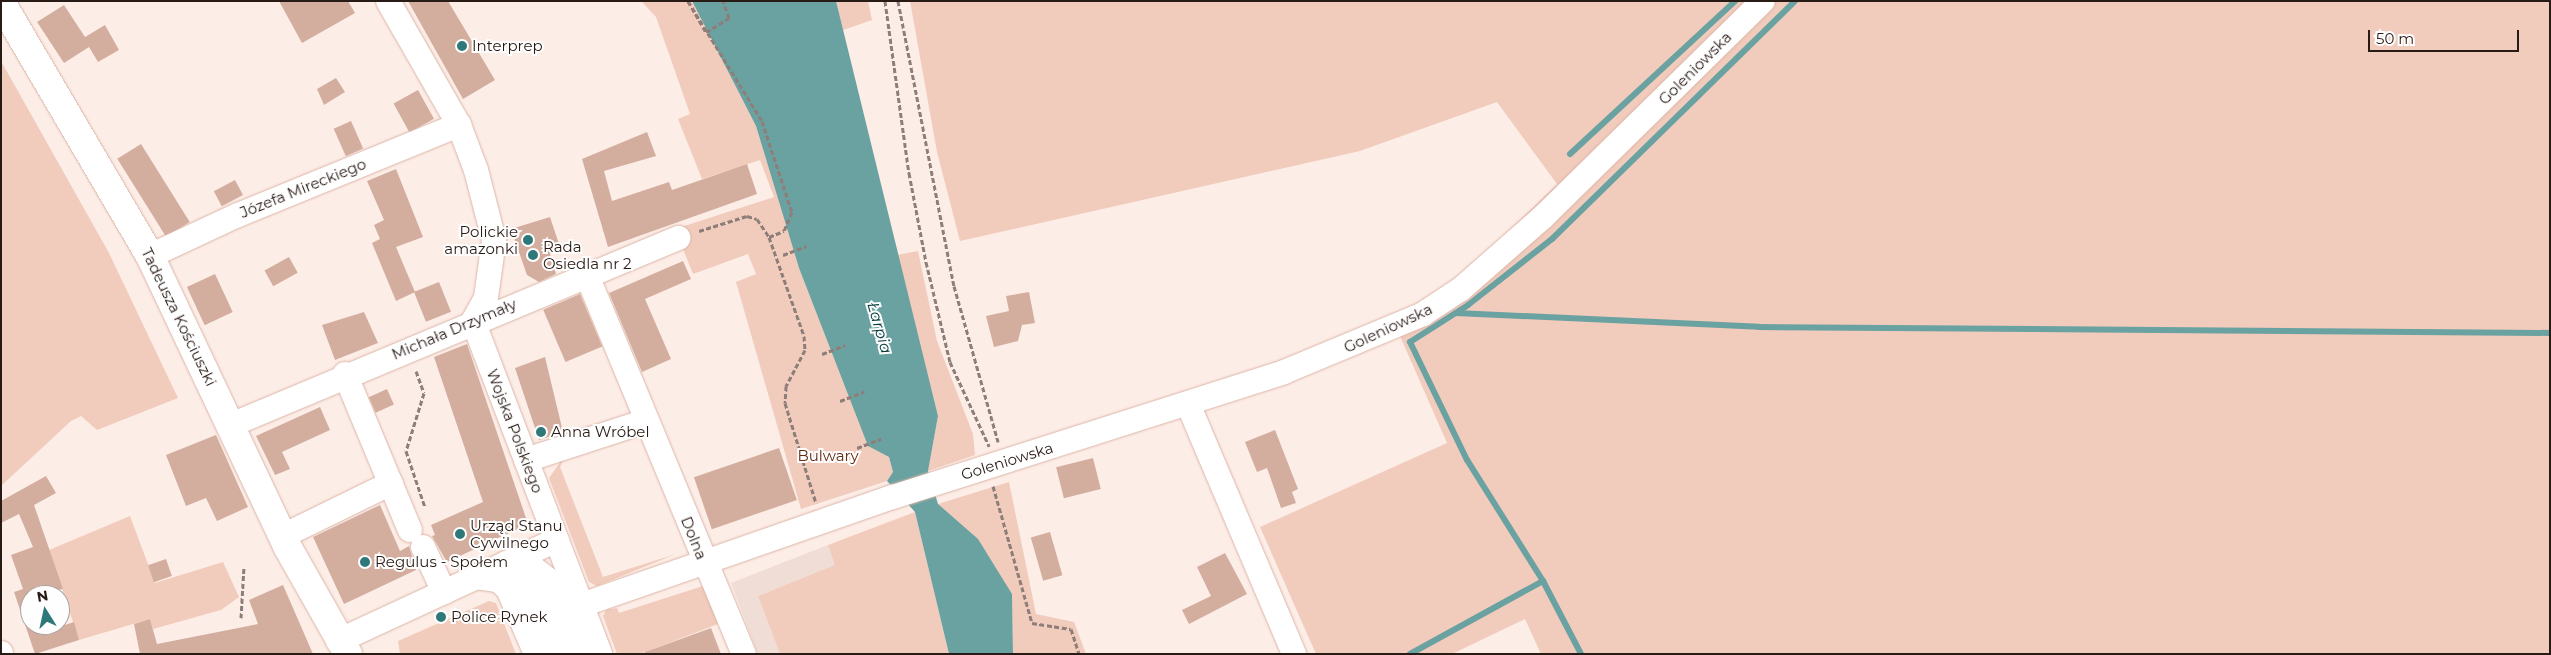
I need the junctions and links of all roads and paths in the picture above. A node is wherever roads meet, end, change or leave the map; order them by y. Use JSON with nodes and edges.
{"nodes":[{"id":1,"x":388,"y":1,"type":"edge"},
{"id":2,"x":688,"y":1,"type":"edge"},
{"id":3,"x":723,"y":1,"type":"edge"},
{"id":4,"x":885,"y":1,"type":"edge"},
{"id":5,"x":898,"y":1,"type":"edge"},
{"id":6,"x":1763,"y":1,"type":"edge"},
{"id":7,"x":1,"y":2,"type":"edge"},
{"id":8,"x":706,"y":32,"type":"junction"},
{"id":9,"x":459,"y":125,"type":"junction"},
{"id":10,"x":679,"y":238,"type":"joint"},
{"id":11,"x":769,"y":238,"type":"junction"},
{"id":12,"x":806,"y":246,"type":"dead end"},
{"id":13,"x":782,"y":255,"type":"dead end"},
{"id":14,"x":150,"y":256,"type":"junction"},
{"id":15,"x":586,"y":273,"type":"junction"},
{"id":16,"x":473,"y":321,"type":"junction"},
{"id":17,"x":845,"y":345,"type":"dead end"},
{"id":18,"x":822,"y":354,"type":"dead end"},
{"id":19,"x":413,"y":361,"type":"dead end"},
{"id":20,"x":345,"y":374,"type":"junction"},
{"id":21,"x":864,"y":392,"type":"dead end"},
{"id":22,"x":840,"y":401,"type":"dead end"},
{"id":23,"x":1188,"y":404,"type":"junction"},
{"id":24,"x":646,"y":421,"type":"junction"},
{"id":25,"x":231,"y":425,"type":"junction"},
{"id":26,"x":994,"y":429,"type":"dead end"},
{"id":27,"x":881,"y":439,"type":"dead end"},
{"id":28,"x":858,"y":448,"type":"dead end"},
{"id":29,"x":526,"y":460,"type":"junction"},
{"id":30,"x":998,"y":464,"type":"junction"},
{"id":31,"x":391,"y":484,"type":"junction"},
{"id":32,"x":994,"y":490,"type":"dead end"},
{"id":33,"x":822,"y":522,"type":"junction"},
{"id":34,"x":283,"y":536,"type":"junction"},
{"id":35,"x":417,"y":538,"type":"junction"},
{"id":36,"x":557,"y":540,"type":"junction"},
{"id":37,"x":704,"y":562,"type":"junction"},
{"id":38,"x":244,"y":566,"type":"dead end"},
{"id":39,"x":490,"y":571,"type":"junction"},
{"id":40,"x":444,"y":592,"type":"junction"},
{"id":41,"x":582,"y":605,"type":"junction"},
{"id":42,"x":241,"y":618,"type":"dead end"},
{"id":43,"x":343,"y":649,"type":"edge"},
{"id":44,"x":536,"y":654,"type":"edge"},
{"id":45,"x":558,"y":654,"type":"edge"},
{"id":46,"x":577,"y":654,"type":"edge"},
{"id":47,"x":600,"y":654,"type":"edge"},
{"id":48,"x":744,"y":654,"type":"edge"},
{"id":49,"x":1079,"y":654,"type":"edge"},
{"id":50,"x":1294,"y":654,"type":"edge"}],
"edges":[{"from":1,"to":9,"type":"street"},
{"from":2,"to":8,"type":"path","bridge":true},
{"from":3,"to":8,"type":"path"},
{"from":4,"to":30,"type":"path"},
{"from":5,"to":26,"type":"path"},
{"from":6,"to":23,"type":"street","name":"Goleniowska"},
{"from":7,"to":14,"type":"main road","name":"Tadeusza Kościuszki"},
{"from":8,"to":11,"type":"path","bridge":true},
{"from":9,"to":14,"type":"street","name":"Józefa Mireckiego"},
{"from":9,"to":16,"type":"street"},
{"from":10,"to":11,"type":"path"},
{"from":10,"to":15,"type":"street","name":"Michała Drzymały"},
{"from":11,"to":33,"type":"path"},
{"from":12,"to":13,"type":"path"},
{"from":14,"to":25,"type":"main road","name":"Tadeusza Kościuszki"},
{"from":15,"to":16,"type":"street","name":"Michała Drzymały"},
{"from":15,"to":24,"type":"street","name":"Dolna"},
{"from":16,"to":20,"type":"street","name":"Michała Drzymały"},
{"from":16,"to":29,"type":"street","name":"Wojska Polskiego"},
{"from":17,"to":18,"type":"path"},
{"from":19,"to":35,"type":"path"},
{"from":20,"to":25,"type":"street","name":"Michała Drzymały"},
{"from":20,"to":31,"type":"street"},
{"from":21,"to":22,"type":"path"},
{"from":23,"to":30,"type":"street","name":"Goleniowska"},
{"from":23,"to":50,"type":"street"},
{"from":24,"to":29,"type":"street"},
{"from":24,"to":37,"type":"street","name":"Dolna"},
{"from":25,"to":34,"type":"main road","name":"Tadeusza Kościuszki"},
{"from":27,"to":28,"type":"path"},
{"from":29,"to":36,"type":"street","name":"Wojska Polskiego"},
{"from":30,"to":33,"type":"street","name":"Goleniowska"},
{"from":31,"to":34,"type":"street"},
{"from":31,"to":35,"type":"street"},
{"from":32,"to":49,"type":"path"},
{"from":33,"to":37,"type":"street"},
{"from":34,"to":43,"type":"main road","name":"Tadeusza Kościuszki"},
{"from":35,"to":40,"type":"street"},
{"from":36,"to":39,"type":"street"},
{"from":36,"to":41,"type":"street","name":"Wojska Polskiego"},
{"from":37,"to":41,"type":"street"},
{"from":37,"to":48,"type":"street","name":"Dolna"},
{"from":38,"to":42,"type":"path"},
{"from":39,"to":40,"type":"street"},
{"from":39,"to":44,"type":"street"},
{"from":39,"to":45,"type":"street"},
{"from":39,"to":46,"type":"street"},
{"from":40,"to":43,"type":"street"},
{"from":41,"to":47,"type":"street","name":"Wojska Polskiego"}]}
